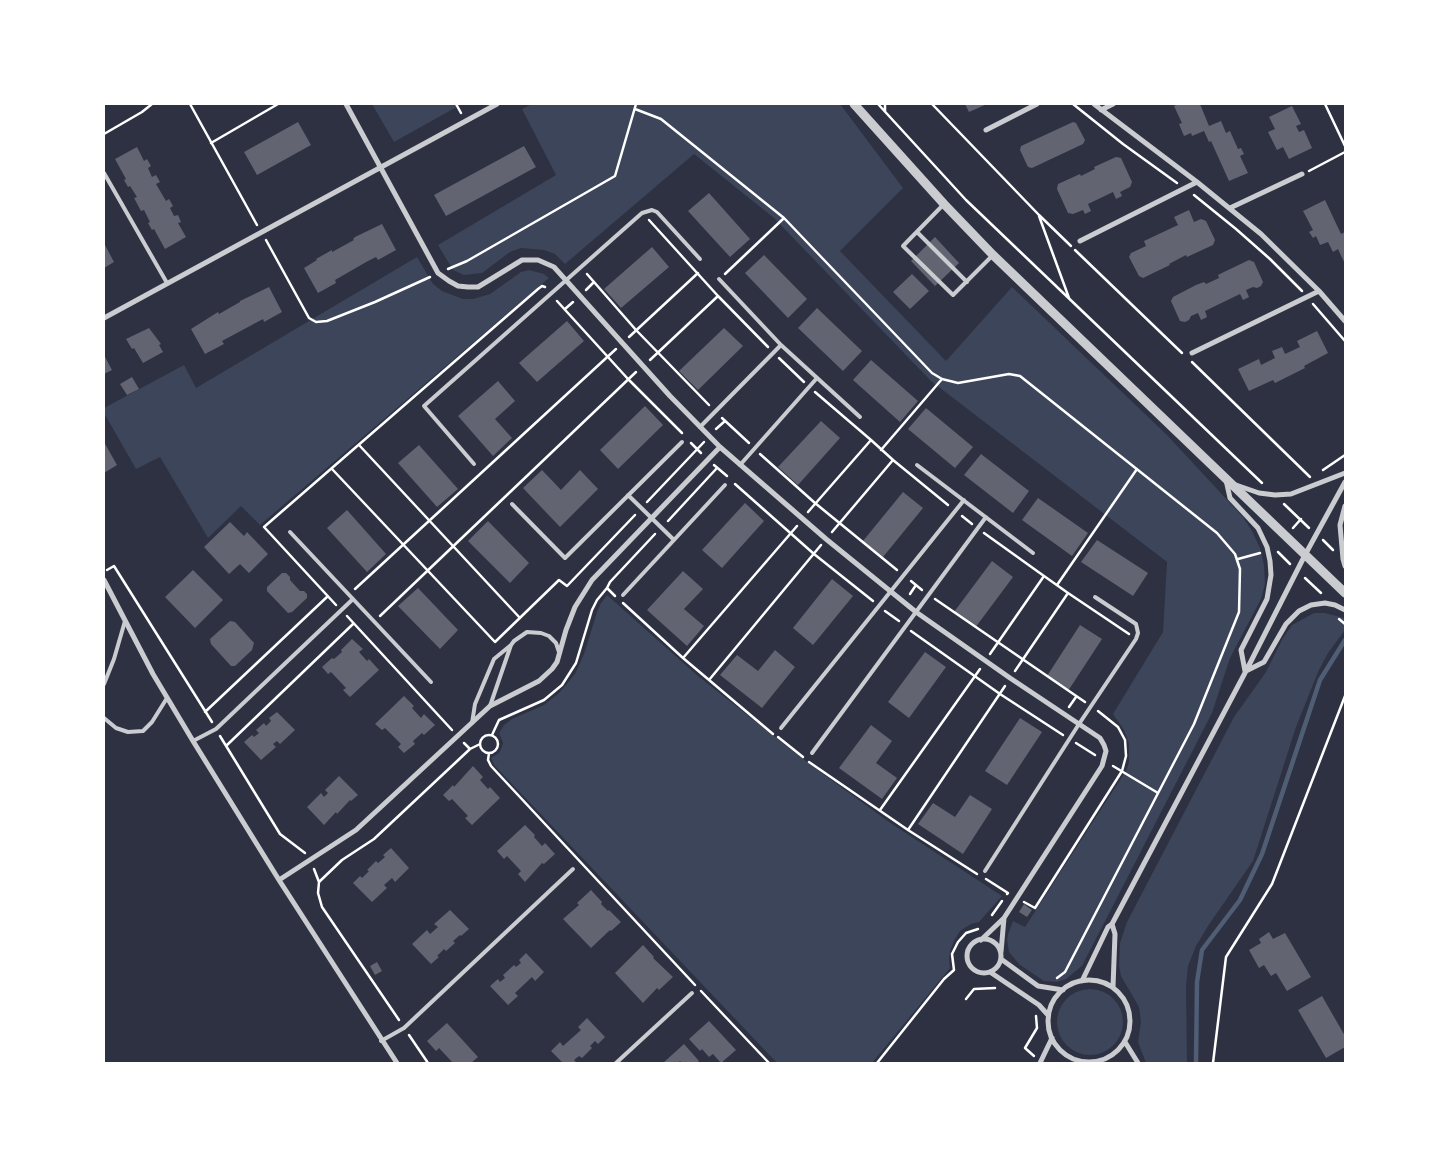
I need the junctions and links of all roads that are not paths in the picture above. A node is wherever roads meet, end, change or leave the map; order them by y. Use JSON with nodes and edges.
{"nodes":[{"id":1,"x":346,"y":104,"type":"edge"},
{"id":2,"x":497,"y":104,"type":"edge"},
{"id":3,"x":854,"y":104,"type":"edge"},
{"id":4,"x":1037,"y":104,"type":"edge"},
{"id":5,"x":1094,"y":104,"type":"edge"},
{"id":6,"x":1113,"y":104,"type":"edge"},
{"id":7,"x":1101,"y":110,"type":"junction"},
{"id":8,"x":986,"y":130,"type":"dead end"},
{"id":9,"x":380,"y":167,"type":"junction"},
{"id":10,"x":104,"y":173,"type":"edge"},
{"id":11,"x":1302,"y":174,"type":"road end"},
{"id":12,"x":1198,"y":182,"type":"junction"},
{"id":13,"x":944,"y":204,"type":"junction"},
{"id":14,"x":1230,"y":208,"type":"junction"},
{"id":15,"x":917,"y":232,"type":"junction"},
{"id":16,"x":1080,"y":241,"type":"dead end"},
{"id":17,"x":993,"y":255,"type":"junction"},
{"id":18,"x":700,"y":259,"type":"dead end"},
{"id":19,"x":720,"y":279,"type":"road end"},
{"id":20,"x":567,"y":281,"type":"junction"},
{"id":21,"x":967,"y":282,"type":"junction"},
{"id":22,"x":167,"y":283,"type":"junction"},
{"id":23,"x":1319,"y":290,"type":"junction"},
{"id":24,"x":104,"y":318,"type":"edge"},
{"id":25,"x":1345,"y":321,"type":"edge"},
{"id":26,"x":781,"y":345,"type":"junction"},
{"id":27,"x":1192,"y":353,"type":"dead end"},
{"id":28,"x":817,"y":378,"type":"junction"},
{"id":29,"x":860,"y":417,"type":"dead end"},
{"id":30,"x":700,"y":426,"type":"junction"},
{"id":31,"x":682,"y":442,"type":"dead end"},
{"id":32,"x":720,"y":447,"type":"junction"},
{"id":33,"x":474,"y":464,"type":"dead end"},
{"id":34,"x":740,"y":465,"type":"junction"},
{"id":35,"x":918,"y":465,"type":"dead end"},
{"id":36,"x":1345,"y":474,"type":"edge"},
{"id":37,"x":1229,"y":481,"type":"junction"},
{"id":38,"x":1345,"y":482,"type":"edge"},
{"id":39,"x":725,"y":485,"type":"dead end"},
{"id":40,"x":628,"y":495,"type":"junction"},
{"id":41,"x":964,"y":500,"type":"junction"},
{"id":42,"x":512,"y":504,"type":"dead end"},
{"id":43,"x":1345,"y":506,"type":"edge"},
{"id":44,"x":986,"y":517,"type":"junction"},
{"id":45,"x":651,"y":518,"type":"junction"},
{"id":46,"x":290,"y":532,"type":"dead end"},
{"id":47,"x":674,"y":540,"type":"junction"},
{"id":48,"x":1033,"y":553,"type":"dead end"},
{"id":49,"x":1305,"y":555,"type":"junction"},
{"id":50,"x":1345,"y":566,"type":"edge"},
{"id":51,"x":104,"y":580,"type":"edge"},
{"id":52,"x":890,"y":592,"type":"junction"},
{"id":53,"x":1345,"y":593,"type":"edge"},
{"id":54,"x":623,"y":595,"type":"dead end"},
{"id":55,"x":1095,"y":597,"type":"dead end"},
{"id":56,"x":353,"y":599,"type":"junction"},
{"id":57,"x":1345,"y":610,"type":"edge"},
{"id":58,"x":916,"y":612,"type":"junction"},
{"id":59,"x":125,"y":621,"type":"junction"},
{"id":60,"x":511,"y":646,"type":"junction"},
{"id":61,"x":560,"y":654,"type":"junction"},
{"id":62,"x":1246,"y":671,"type":"junction"},
{"id":63,"x":432,"y":682,"type":"dead end"},
{"id":64,"x":104,"y":684,"type":"edge"},
{"id":65,"x":168,"y":698,"type":"junction"},
{"id":66,"x":490,"y":706,"type":"junction"},
{"id":67,"x":104,"y":718,"type":"edge"},
{"id":68,"x":472,"y":724,"type":"junction"},
{"id":69,"x":1079,"y":724,"type":"junction"},
{"id":70,"x":781,"y":728,"type":"dead end"},
{"id":71,"x":193,"y":741,"type":"junction"},
{"id":72,"x":812,"y":753,"type":"dead end"},
{"id":73,"x":573,"y":869,"type":"dead end"},
{"id":74,"x":985,"y":871,"type":"dead end"},
{"id":75,"x":279,"y":880,"type":"junction"},
{"id":76,"x":1004,"y":918,"type":"junction"},
{"id":77,"x":1112,"y":924,"type":"junction"},
{"id":78,"x":981,"y":940,"type":"junction"},
{"id":79,"x":1001,"y":956,"type":"junction"},
{"id":80,"x":990,"y":972,"type":"junction"},
{"id":81,"x":1082,"y":981,"type":"junction"},
{"id":82,"x":1113,"y":987,"type":"junction"},
{"id":83,"x":1063,"y":990,"type":"junction"},
{"id":84,"x":692,"y":993,"type":"dead end"},
{"id":85,"x":1048,"y":1015,"type":"junction"},
{"id":86,"x":1052,"y":1038,"type":"junction"},
{"id":87,"x":381,"y":1041,"type":"junction"},
{"id":88,"x":1125,"y":1042,"type":"junction"},
{"id":89,"x":1072,"y":1061,"type":"edge"},
{"id":90,"x":1105,"y":1062,"type":"edge"},
{"id":91,"x":397,"y":1063,"type":"edge"},
{"id":92,"x":616,"y":1063,"type":"edge"},
{"id":93,"x":1040,"y":1063,"type":"edge"},
{"id":94,"x":1138,"y":1063,"type":"edge"}],
"edges":[{"from":1,"to":9,"type":"street"},
{"from":2,"to":9,"type":"street"},
{"from":3,"to":13,"type":"street"},
{"from":4,"to":8,"type":"street"},
{"from":5,"to":7,"type":"street"},
{"from":6,"to":7,"type":"street"},
{"from":7,"to":12,"type":"street"},
{"from":9,"to":20,"type":"street"},
{"from":9,"to":22,"type":"street"},
{"from":10,"to":22,"type":"lane"},
{"from":11,"to":14,"type":"street"},
{"from":12,"to":14,"type":"street"},
{"from":12,"to":16,"type":"street"},
{"from":13,"to":15,"type":"lane"},
{"from":13,"to":17,"type":"street"},
{"from":14,"to":23,"type":"street"},
{"from":15,"to":21,"type":"lane"},
{"from":15,"to":21,"type":"lane"},
{"from":17,"to":21,"type":"lane"},
{"from":17,"to":37,"type":"street"},
{"from":18,"to":20,"type":"lane"},
{"from":19,"to":26,"type":"lane"},
{"from":20,"to":30,"type":"street"},
{"from":20,"to":33,"type":"lane"},
{"from":22,"to":24,"type":"street"},
{"from":23,"to":25,"type":"street"},
{"from":23,"to":27,"type":"street"},
{"from":26,"to":28,"type":"lane"},
{"from":26,"to":30,"type":"lane"},
{"from":28,"to":29,"type":"lane"},
{"from":28,"to":34,"type":"lane"},
{"from":30,"to":32,"type":"street"},
{"from":31,"to":40,"type":"lane"},
{"from":32,"to":34,"type":"street"},
{"from":32,"to":45,"type":"street"},
{"from":34,"to":52,"type":"street"},
{"from":35,"to":41,"type":"lane"},
{"from":36,"to":37,"type":"street"},
{"from":37,"to":49,"type":"street"},
{"from":37,"to":62,"type":"street"},
{"from":38,"to":49,"type":"street"},
{"from":39,"to":47,"type":"lane"},
{"from":40,"to":42,"type":"lane"},
{"from":40,"to":45,"type":"lane"},
{"from":41,"to":44,"type":"lane"},
{"from":41,"to":52,"type":"lane"},
{"from":43,"to":50,"type":"street"},
{"from":44,"to":48,"type":"lane"},
{"from":44,"to":58,"type":"lane"},
{"from":45,"to":47,"type":"lane"},
{"from":45,"to":61,"type":"street"},
{"from":46,"to":56,"type":"lane"},
{"from":47,"to":54,"type":"lane"},
{"from":49,"to":53,"type":"street"},
{"from":49,"to":62,"type":"street"},
{"from":51,"to":59,"type":"street"},
{"from":52,"to":58,"type":"street"},
{"from":52,"to":70,"type":"lane"},
{"from":55,"to":69,"type":"lane"},
{"from":56,"to":63,"type":"lane"},
{"from":56,"to":71,"type":"lane"},
{"from":57,"to":62,"type":"street"},
{"from":58,"to":69,"type":"street"},
{"from":58,"to":72,"type":"lane"},
{"from":59,"to":64,"type":"lane"},
{"from":59,"to":65,"type":"street"},
{"from":60,"to":61,"type":"lane"},
{"from":60,"to":66,"type":"lane"},
{"from":60,"to":68,"type":"lane"},
{"from":61,"to":66,"type":"street"},
{"from":62,"to":77,"type":"street"},
{"from":65,"to":67,"type":"lane"},
{"from":65,"to":71,"type":"street"},
{"from":66,"to":68,"type":"street"},
{"from":68,"to":75,"type":"street"},
{"from":69,"to":74,"type":"lane"},
{"from":69,"to":76,"type":"street"},
{"from":71,"to":75,"type":"street"},
{"from":73,"to":87,"type":"lane"},
{"from":75,"to":87,"type":"street"},
{"from":76,"to":78,"type":"street"},
{"from":76,"to":79,"type":"street"},
{"from":77,"to":81,"type":"street"},
{"from":77,"to":82,"type":"street"},
{"from":78,"to":79,"type":"street"},
{"from":78,"to":80,"type":"street"},
{"from":79,"to":80,"type":"street"},
{"from":79,"to":83,"type":"street"},
{"from":80,"to":85,"type":"street"},
{"from":81,"to":82,"type":"street"},
{"from":81,"to":83,"type":"street"},
{"from":82,"to":88,"type":"street"},
{"from":83,"to":85,"type":"street"},
{"from":84,"to":92,"type":"lane"},
{"from":85,"to":86,"type":"street"},
{"from":86,"to":89,"type":"street"},
{"from":86,"to":93,"type":"street"},
{"from":87,"to":91,"type":"street"},
{"from":88,"to":90,"type":"street"},
{"from":88,"to":94,"type":"street"},
{"from":89,"to":90,"type":"street"}]}
